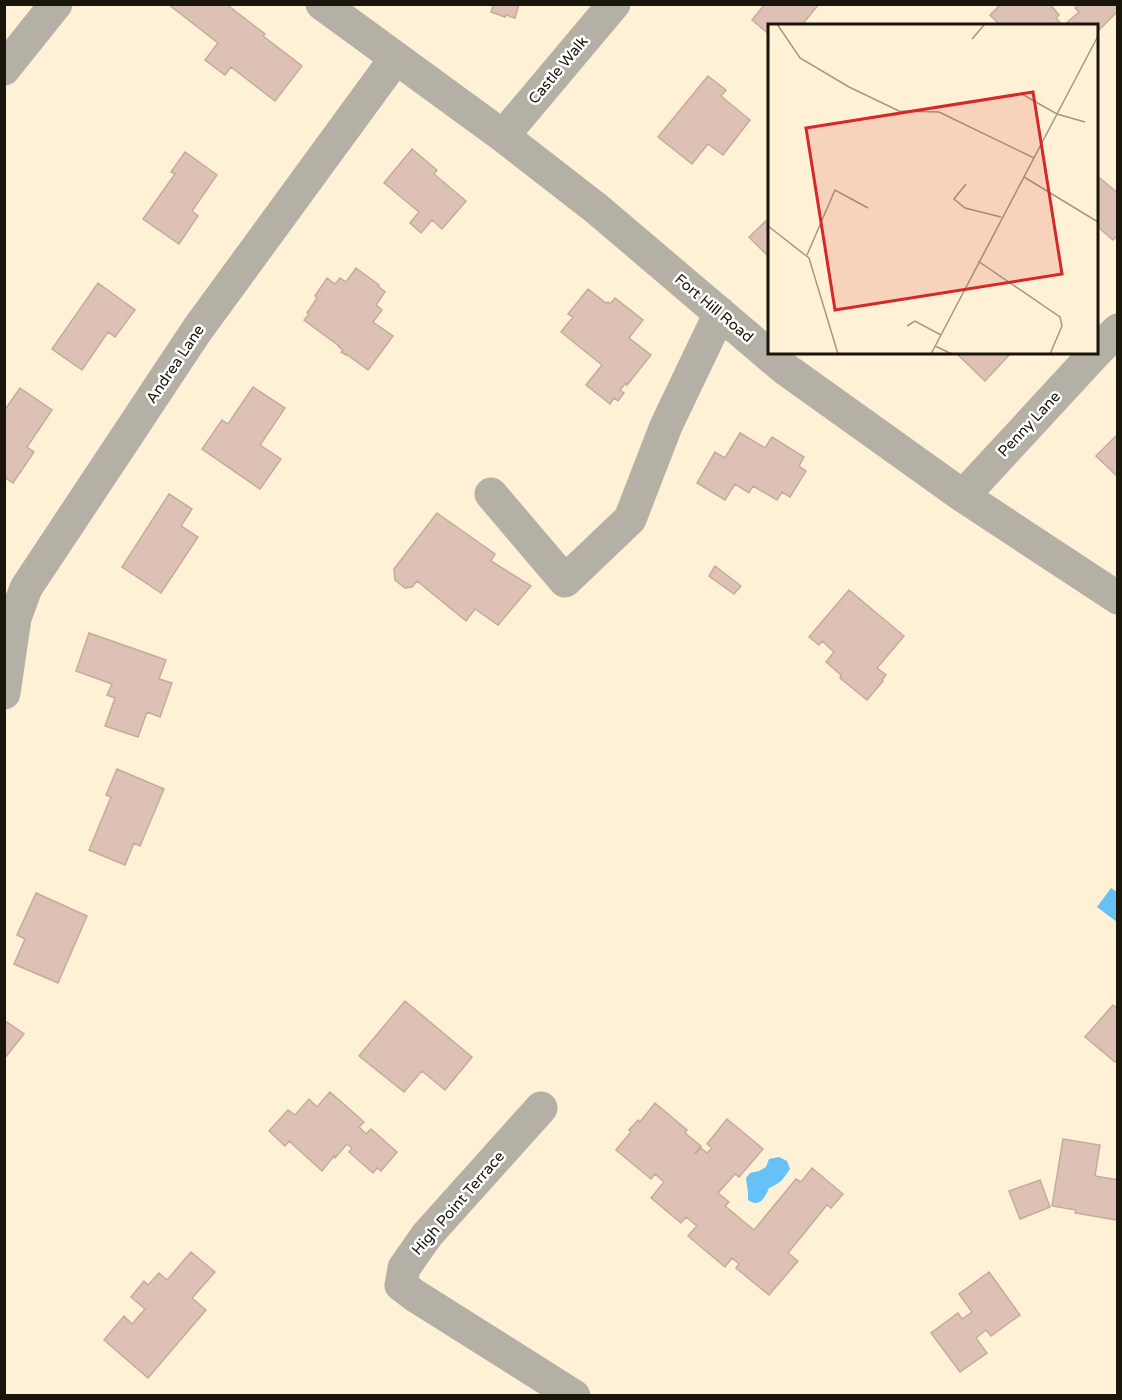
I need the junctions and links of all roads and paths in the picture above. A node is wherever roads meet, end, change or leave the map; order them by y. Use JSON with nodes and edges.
{"nodes":[{"id":1,"x":56,"y":4,"type":"edge"},
{"id":2,"x":322,"y":4,"type":"edge"},
{"id":3,"x":614,"y":4,"type":"edge"},
{"id":4,"x":395,"y":59,"type":"junction"},
{"id":5,"x":4,"y":69,"type":"edge"},
{"id":6,"x":503,"y":136,"type":"junction"},
{"id":7,"x":720,"y":313,"type":"junction"},
{"id":8,"x":1118,"y":330,"type":"edge"},
{"id":9,"x":1098,"y":350,"type":"edge"},
{"id":10,"x":1094,"y":354,"type":"edge"},
{"id":11,"x":491,"y":494,"type":"dead end"},
{"id":12,"x":963,"y":496,"type":"junction"},
{"id":13,"x":1118,"y":598,"type":"edge"},
{"id":14,"x":4,"y":693,"type":"edge"},
{"id":15,"x":541,"y":1108,"type":"dead end"},
{"id":16,"x":574,"y":1395,"type":"edge"}],
"edges":[{"from":1,"to":5,"type":"street"},
{"from":2,"to":4,"type":"street","name":"Fort Hill Road"},
{"from":3,"to":6,"type":"street","name":"Castle Walk"},
{"from":4,"to":6,"type":"street","name":"Fort Hill Road"},
{"from":4,"to":14,"type":"street","name":"Andrea Lane"},
{"from":6,"to":7,"type":"street","name":"Fort Hill Road"},
{"from":7,"to":11,"type":"street"},
{"from":7,"to":12,"type":"street","name":"Fort Hill Road"},
{"from":8,"to":9,"type":"street","name":"Penny Lane"},
{"from":10,"to":12,"type":"street","name":"Penny Lane"},
{"from":12,"to":13,"type":"street","name":"Fort Hill Road"},
{"from":15,"to":16,"type":"street","name":"High Point Terrace"}]}
